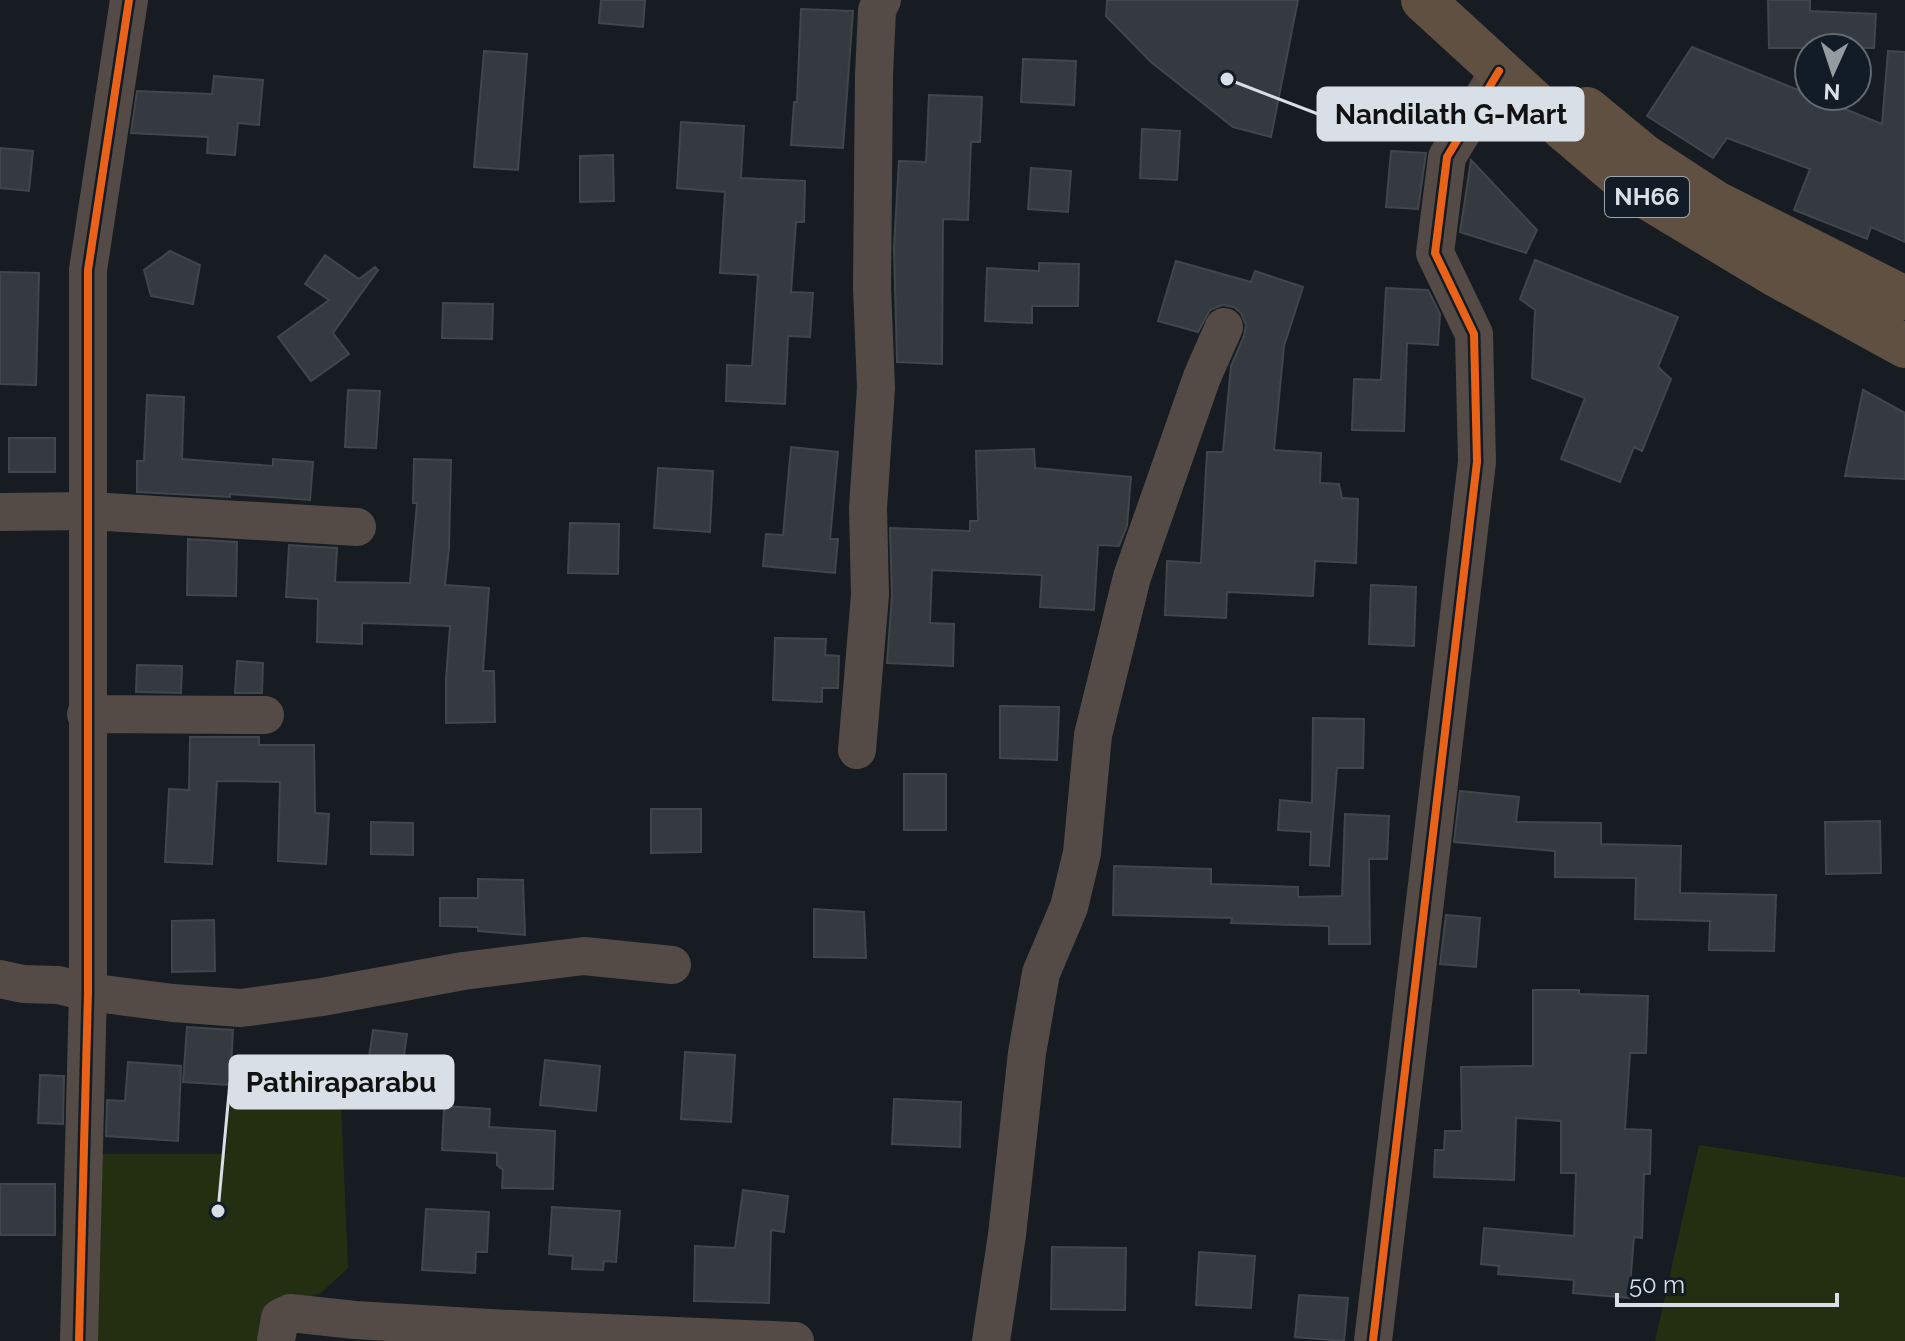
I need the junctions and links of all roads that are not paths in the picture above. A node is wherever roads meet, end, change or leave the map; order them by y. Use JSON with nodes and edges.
{"nodes":[{"id":1,"x":129,"y":0,"type":"edge"},
{"id":2,"x":882,"y":0,"type":"edge"},
{"id":3,"x":1423,"y":0,"type":"edge"},
{"id":4,"x":1461,"y":0,"type":"edge"},
{"id":5,"x":1499,"y":71,"type":"junction"},
{"id":6,"x":1905,"y":298,"type":"edge"},
{"id":7,"x":1224,"y":327,"type":"dead end"},
{"id":8,"x":1905,"y":346,"type":"edge"},
{"id":9,"x":90,"y":511,"type":"junction"},
{"id":10,"x":0,"y":512,"type":"edge"},
{"id":11,"x":357,"y":527,"type":"dead end"},
{"id":12,"x":86,"y":714,"type":"junction"},
{"id":13,"x":265,"y":715,"type":"dead end"},
{"id":14,"x":857,"y":750,"type":"dead end"},
{"id":15,"x":672,"y":965,"type":"dead end"},
{"id":16,"x":0,"y":979,"type":"edge"},
{"id":17,"x":88,"y":992,"type":"junction"},
{"id":18,"x":79,"y":1341,"type":"edge"},
{"id":19,"x":276,"y":1341,"type":"edge"},
{"id":20,"x":795,"y":1341,"type":"edge"},
{"id":21,"x":991,"y":1341,"type":"edge"},
{"id":22,"x":1373,"y":1341,"type":"edge"}],
"edges":[{"from":1,"to":9,"type":"street"},
{"from":2,"to":14,"type":"street"},
{"from":3,"to":5,"type":"highway","number":"NH66"},
{"from":4,"to":6,"type":"highway"},
{"from":5,"to":8,"type":"highway","number":"NH66"},
{"from":5,"to":22,"type":"street"},
{"from":7,"to":21,"type":"street"},
{"from":9,"to":10,"type":"street"},
{"from":9,"to":11,"type":"street"},
{"from":9,"to":12,"type":"street"},
{"from":12,"to":13,"type":"street"},
{"from":12,"to":17,"type":"street"},
{"from":15,"to":17,"type":"street"},
{"from":16,"to":17,"type":"street"},
{"from":17,"to":18,"type":"street"},
{"from":19,"to":20,"type":"street"}]}
